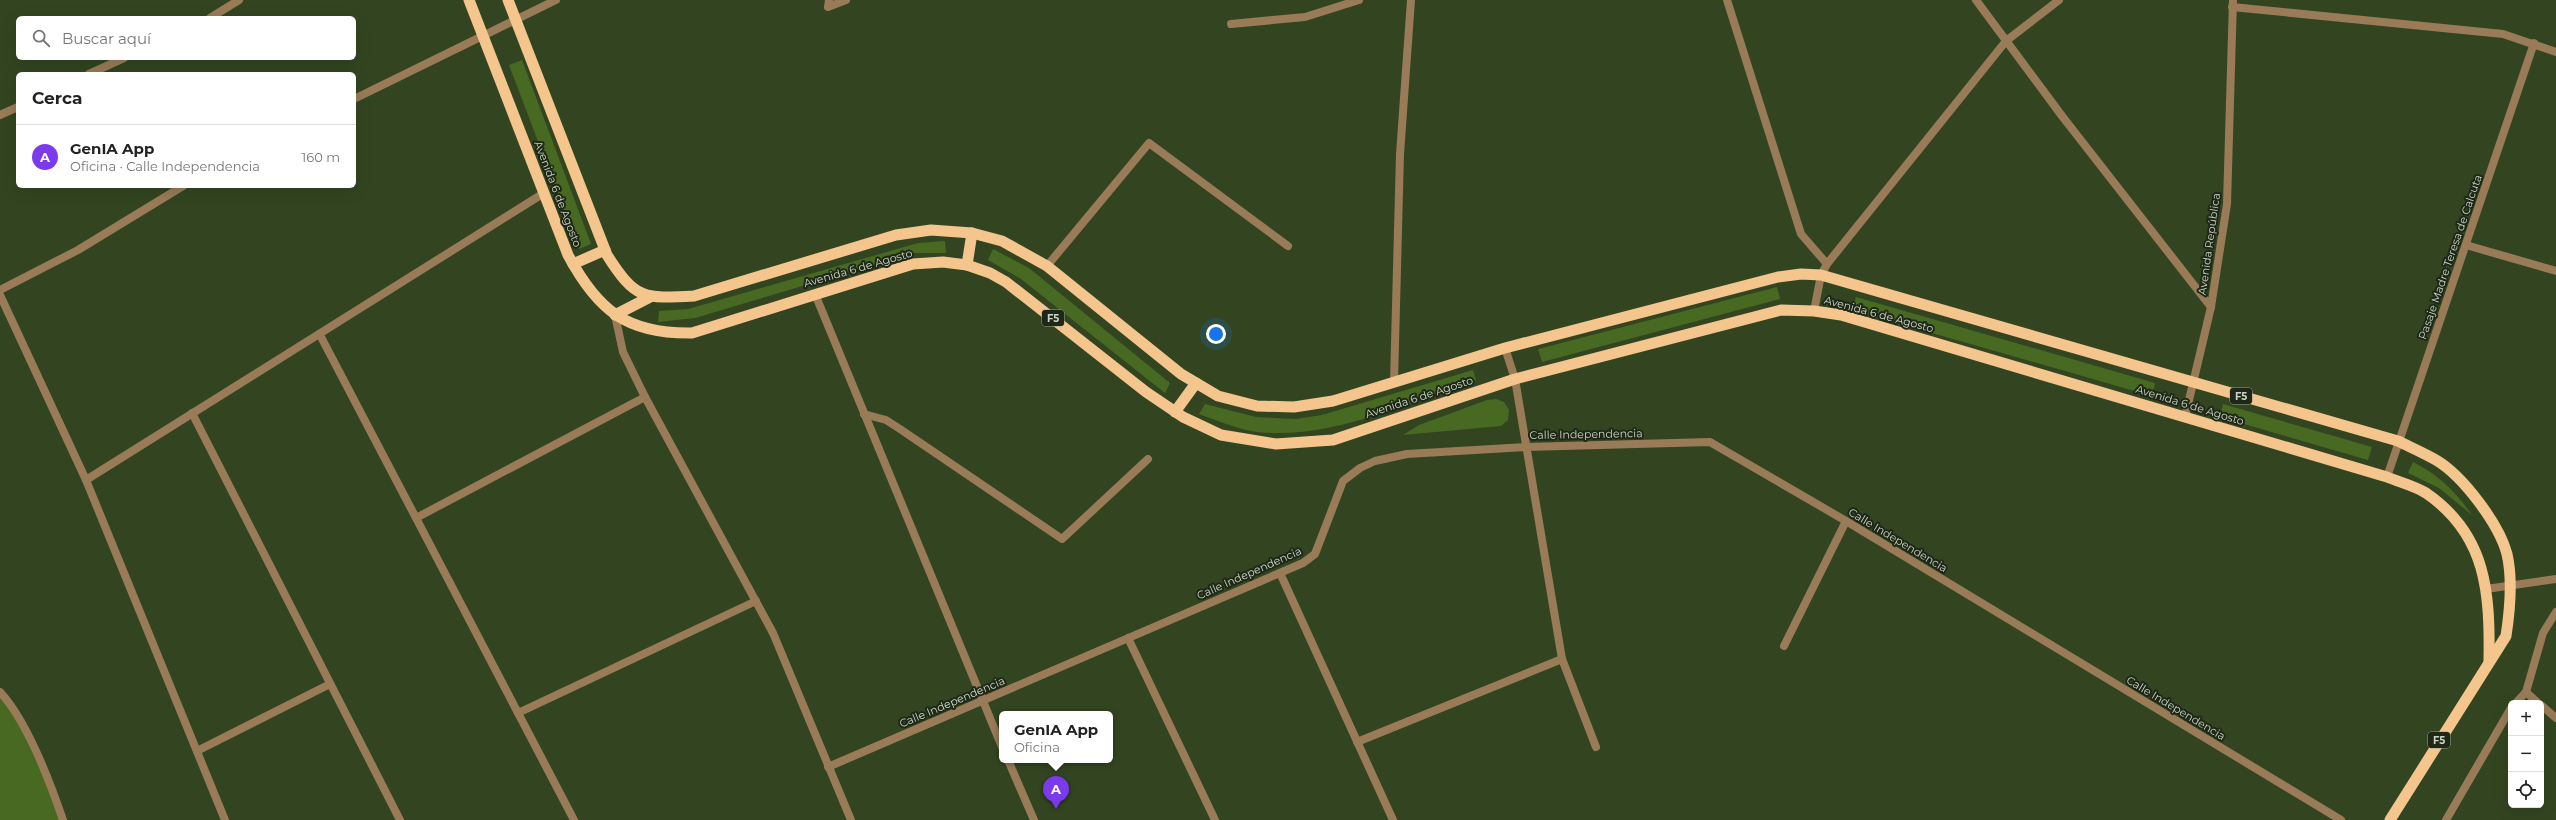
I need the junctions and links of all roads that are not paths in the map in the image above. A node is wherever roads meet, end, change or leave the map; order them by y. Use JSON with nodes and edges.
{"nodes":[{"id":1,"x":239,"y":0,"type":"edge"},
{"id":2,"x":469,"y":0,"type":"edge"},
{"id":3,"x":508,"y":0,"type":"edge"},
{"id":4,"x":556,"y":0,"type":"edge"},
{"id":5,"x":829,"y":0,"type":"edge"},
{"id":6,"x":846,"y":0,"type":"edge"},
{"id":7,"x":1359,"y":0,"type":"edge"},
{"id":8,"x":1411,"y":0,"type":"edge"},
{"id":9,"x":1727,"y":0,"type":"edge"},
{"id":10,"x":1976,"y":0,"type":"edge"},
{"id":11,"x":2059,"y":0,"type":"edge"},
{"id":12,"x":2233,"y":4,"type":"edge"},
{"id":13,"x":213,"y":16,"type":"edge"},
{"id":14,"x":516,"y":20,"type":"junction"},
{"id":15,"x":1231,"y":24,"type":"dead end"},
{"id":16,"x":484,"y":36,"type":"junction"},
{"id":17,"x":2006,"y":41,"type":"junction"},
{"id":18,"x":2534,"y":43,"type":"junction"},
{"id":19,"x":2556,"y":52,"type":"edge"},
{"id":20,"x":120,"y":60,"type":"edge"},
{"id":21,"x":93,"y":72,"type":"edge"},
{"id":22,"x":356,"y":98,"type":"edge"},
{"id":23,"x":16,"y":108,"type":"edge"},
{"id":24,"x":0,"y":115,"type":"edge"},
{"id":25,"x":180,"y":188,"type":"edge"},
{"id":26,"x":544,"y":193,"type":"junction"},
{"id":27,"x":972,"y":233,"type":"junction"},
{"id":28,"x":2466,"y":245,"type":"junction"},
{"id":29,"x":1288,"y":246,"type":"dead end"},
{"id":30,"x":605,"y":250,"type":"junction"},
{"id":31,"x":573,"y":264,"type":"junction"},
{"id":32,"x":1827,"y":264,"type":"junction"},
{"id":33,"x":967,"y":265,"type":"junction"},
{"id":34,"x":1046,"y":266,"type":"junction"},
{"id":35,"x":2556,"y":271,"type":"edge"},
{"id":36,"x":1821,"y":275,"type":"junction"},
{"id":37,"x":0,"y":290,"type":"edge"},
{"id":38,"x":815,"y":294,"type":"junction"},
{"id":39,"x":0,"y":295,"type":"edge"},
{"id":40,"x":652,"y":296,"type":"junction"},
{"id":41,"x":2211,"y":307,"type":"junction"},
{"id":42,"x":1814,"y":311,"type":"junction"},
{"id":43,"x":615,"y":315,"type":"junction"},
{"id":44,"x":320,"y":335,"type":"junction"},
{"id":45,"x":1505,"y":348,"type":"junction"},
{"id":46,"x":1515,"y":379,"type":"junction"},
{"id":47,"x":1394,"y":382,"type":"junction"},
{"id":48,"x":1196,"y":383,"type":"junction"},
{"id":49,"x":2195,"y":383,"type":"junction"},
{"id":50,"x":645,"y":397,"type":"junction"},
{"id":51,"x":192,"y":412,"type":"junction"},
{"id":52,"x":1176,"y":412,"type":"junction"},
{"id":53,"x":864,"y":414,"type":"junction"},
{"id":54,"x":2185,"y":417,"type":"junction"},
{"id":55,"x":2398,"y":441,"type":"junction"},
{"id":56,"x":1526,"y":447,"type":"junction"},
{"id":57,"x":1148,"y":458,"type":"dead end"},
{"id":58,"x":2387,"y":477,"type":"junction"},
{"id":59,"x":86,"y":480,"type":"junction"},
{"id":60,"x":416,"y":518,"type":"junction"},
{"id":61,"x":1846,"y":521,"type":"junction"},
{"id":62,"x":1280,"y":573,"type":"junction"},
{"id":63,"x":2556,"y":580,"type":"edge"},
{"id":64,"x":2509,"y":586,"type":"junction"},
{"id":65,"x":2486,"y":589,"type":"junction"},
{"id":66,"x":756,"y":602,"type":"junction"},
{"id":67,"x":2556,"y":612,"type":"edge"},
{"id":68,"x":1128,"y":638,"type":"junction"},
{"id":69,"x":1784,"y":646,"type":"dead end"},
{"id":70,"x":1562,"y":659,"type":"junction"},
{"id":71,"x":2489,"y":661,"type":"junction"},
{"id":72,"x":330,"y":684,"type":"junction"},
{"id":73,"x":0,"y":692,"type":"edge"},
{"id":74,"x":2526,"y":692,"type":"junction"},
{"id":75,"x":2519,"y":700,"type":"edge"},
{"id":76,"x":2535,"y":700,"type":"edge"},
{"id":77,"x":982,"y":701,"type":"junction"},
{"id":78,"x":2544,"y":708,"type":"edge"},
{"id":79,"x":518,"y":713,"type":"junction"},
{"id":80,"x":2508,"y":713,"type":"edge"},
{"id":81,"x":2556,"y":718,"type":"edge"},
{"id":82,"x":999,"y":740,"type":"edge"},
{"id":83,"x":1357,"y":742,"type":"junction"},
{"id":84,"x":1596,"y":747,"type":"dead end"},
{"id":85,"x":197,"y":751,"type":"junction"},
{"id":86,"x":1009,"y":763,"type":"edge"},
{"id":87,"x":828,"y":766,"type":"junction"},
{"id":88,"x":63,"y":820,"type":"edge"},
{"id":89,"x":225,"y":820,"type":"edge"},
{"id":90,"x":400,"y":820,"type":"edge"},
{"id":91,"x":574,"y":820,"type":"edge"},
{"id":92,"x":849,"y":820,"type":"edge"},
{"id":93,"x":1034,"y":820,"type":"edge"},
{"id":94,"x":1215,"y":820,"type":"edge"},
{"id":95,"x":1392,"y":820,"type":"edge"},
{"id":96,"x":2341,"y":820,"type":"edge"},
{"id":97,"x":2390,"y":820,"type":"edge"},
{"id":98,"x":2446,"y":820,"type":"edge"}],
"edges":[{"from":1,"to":13,"type":"street"},
{"from":2,"to":16,"type":"highway","name":"Avenida 6 de Agosto","number":"F5"},
{"from":3,"to":14,"type":"highway","name":"Avenida 6 de Agosto","number":"F5"},
{"from":4,"to":14,"type":"street"},
{"from":5,"to":6,"type":"street"},
{"from":7,"to":15,"type":"street"},
{"from":8,"to":47,"type":"street"},
{"from":9,"to":32,"type":"street"},
{"from":10,"to":17,"type":"street"},
{"from":11,"to":17,"type":"street"},
{"from":12,"to":18,"type":"street"},
{"from":12,"to":41,"type":"street","name":"Avenida República"},
{"from":14,"to":16,"type":"street"},
{"from":14,"to":30,"type":"highway","name":"Avenida 6 de Agosto","number":"F5"},
{"from":16,"to":22,"type":"street"},
{"from":16,"to":26,"type":"highway","name":"Avenida 6 de Agosto","number":"F5"},
{"from":17,"to":32,"type":"street"},
{"from":17,"to":41,"type":"street"},
{"from":18,"to":19,"type":"street"},
{"from":18,"to":28,"type":"street","name":"Pasaje Madre Teresa de Calcuta"},
{"from":20,"to":21,"type":"street"},
{"from":23,"to":24,"type":"street"},
{"from":25,"to":37,"type":"street"},
{"from":26,"to":31,"type":"highway","name":"Avenida 6 de Agosto","number":"F5"},
{"from":26,"to":44,"type":"street"},
{"from":27,"to":33,"type":"highway"},
{"from":27,"to":34,"type":"highway","name":"Avenida 6 de Agosto","number":"F5"},
{"from":27,"to":40,"type":"highway","name":"Avenida 6 de Agosto","number":"F5"},
{"from":28,"to":35,"type":"street"},
{"from":28,"to":55,"type":"street","name":"Pasaje Madre Teresa de Calcuta"},
{"from":29,"to":34,"type":"street"},
{"from":30,"to":31,"type":"highway"},
{"from":30,"to":40,"type":"highway","name":"Avenida 6 de Agosto","number":"F5"},
{"from":31,"to":43,"type":"highway","name":"Avenida 6 de Agosto","number":"F5"},
{"from":32,"to":36,"type":"street"},
{"from":33,"to":38,"type":"highway","name":"Avenida 6 de Agosto","number":"F5"},
{"from":33,"to":52,"type":"highway","name":"Avenida 6 de Agosto","number":"F5"},
{"from":34,"to":48,"type":"highway","name":"Avenida 6 de Agosto","number":"F5"},
{"from":36,"to":42,"type":"street"},
{"from":36,"to":45,"type":"highway","name":"Avenida 6 de Agosto","number":"F5"},
{"from":36,"to":49,"type":"highway","name":"Avenida 6 de Agosto","number":"F5"},
{"from":38,"to":43,"type":"highway","name":"Avenida 6 de Agosto","number":"F5"},
{"from":38,"to":53,"type":"street"},
{"from":39,"to":59,"type":"street"},
{"from":40,"to":43,"type":"highway"},
{"from":41,"to":49,"type":"street","name":"Avenida República"},
{"from":42,"to":46,"type":"highway","name":"Avenida 6 de Agosto","number":"F5"},
{"from":42,"to":54,"type":"highway","name":"Avenida 6 de Agosto","number":"F5"},
{"from":43,"to":50,"type":"street"},
{"from":44,"to":51,"type":"street"},
{"from":44,"to":60,"type":"street"},
{"from":45,"to":46,"type":"street"},
{"from":45,"to":47,"type":"highway","name":"Avenida 6 de Agosto","number":"F5"},
{"from":46,"to":52,"type":"highway","name":"Avenida 6 de Agosto","number":"F5"},
{"from":46,"to":56,"type":"street"},
{"from":47,"to":48,"type":"highway","name":"Avenida 6 de Agosto","number":"F5"},
{"from":48,"to":52,"type":"highway"},
{"from":49,"to":54,"type":"street","name":"Avenida República"},
{"from":49,"to":55,"type":"highway","name":"Avenida 6 de Agosto","number":"F5"},
{"from":50,"to":60,"type":"street"},
{"from":50,"to":66,"type":"street"},
{"from":51,"to":59,"type":"street"},
{"from":51,"to":72,"type":"street"},
{"from":53,"to":57,"type":"street"},
{"from":53,"to":77,"type":"street"},
{"from":54,"to":58,"type":"highway","name":"Avenida 6 de Agosto","number":"F5"},
{"from":55,"to":58,"type":"street","name":"Pasaje Madre Teresa de Calcuta"},
{"from":55,"to":64,"type":"highway","name":"Avenida 6 de Agosto","number":"F5"},
{"from":56,"to":61,"type":"street","name":"Calle Independencia"},
{"from":56,"to":62,"type":"street","name":"Calle Independencia"},
{"from":56,"to":70,"type":"street"},
{"from":58,"to":65,"type":"highway","name":"Avenida 6 de Agosto","number":"F5"},
{"from":59,"to":85,"type":"street"},
{"from":60,"to":79,"type":"street"},
{"from":61,"to":69,"type":"street"},
{"from":61,"to":96,"type":"street","name":"Calle Independencia"},
{"from":62,"to":68,"type":"street","name":"Calle Independencia"},
{"from":62,"to":83,"type":"street"},
{"from":63,"to":64,"type":"street"},
{"from":64,"to":65,"type":"street"},
{"from":64,"to":71,"type":"highway","name":"Avenida 6 de Agosto","number":"F5"},
{"from":65,"to":71,"type":"highway","name":"Avenida 6 de Agosto","number":"F5"},
{"from":66,"to":79,"type":"street"},
{"from":66,"to":87,"type":"street"},
{"from":67,"to":74,"type":"street"},
{"from":68,"to":77,"type":"street","name":"Calle Independencia"},
{"from":68,"to":94,"type":"street"},
{"from":70,"to":83,"type":"street"},
{"from":70,"to":84,"type":"street"},
{"from":71,"to":97,"type":"highway","name":"Avenida 6 de Agosto","number":"F5"},
{"from":72,"to":85,"type":"street"},
{"from":72,"to":90,"type":"street"},
{"from":73,"to":88,"type":"street"},
{"from":74,"to":75,"type":"street"},
{"from":74,"to":76,"type":"street"},
{"from":77,"to":82,"type":"street"},
{"from":77,"to":87,"type":"street","name":"Calle Independencia"},
{"from":78,"to":81,"type":"street"},
{"from":79,"to":91,"type":"street"},
{"from":80,"to":98,"type":"street"},
{"from":83,"to":95,"type":"street"},
{"from":85,"to":89,"type":"street"},
{"from":86,"to":93,"type":"street"},
{"from":87,"to":92,"type":"street"}]}
